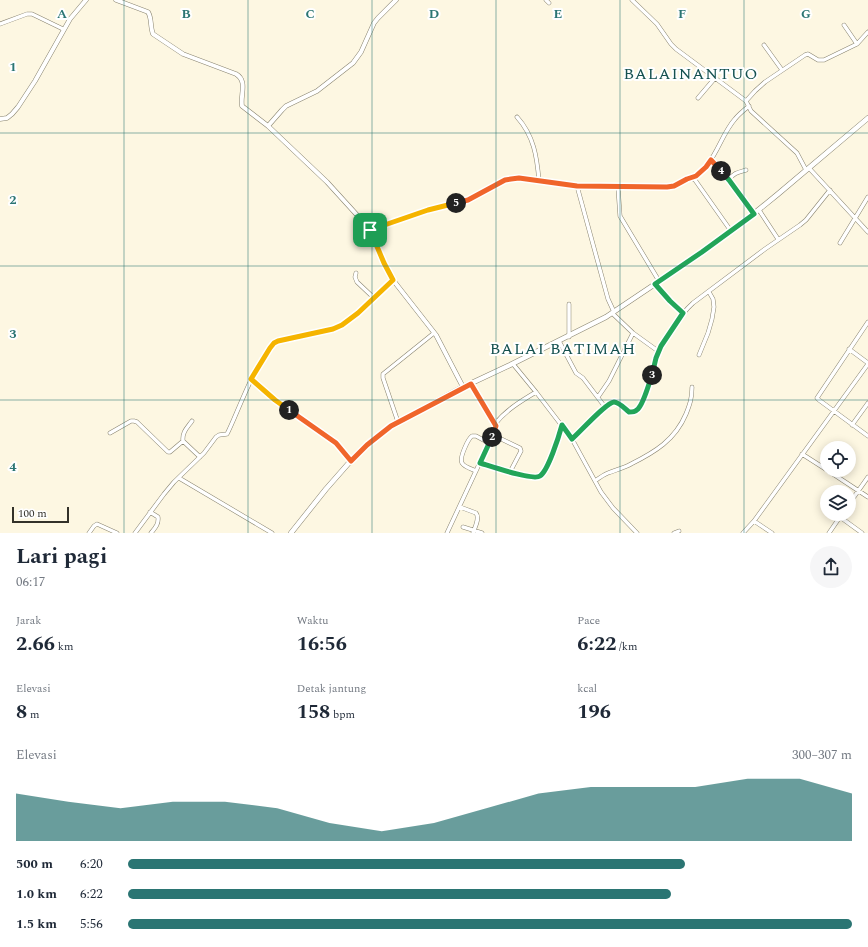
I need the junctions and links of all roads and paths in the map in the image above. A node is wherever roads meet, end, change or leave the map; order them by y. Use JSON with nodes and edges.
{"nodes":[{"id":1,"x":86,"y":0,"type":"edge"},
{"id":2,"x":116,"y":0,"type":"edge"},
{"id":3,"x":396,"y":0,"type":"edge"},
{"id":4,"x":632,"y":0,"type":"edge"},
{"id":5,"x":0,"y":24,"type":"edge"},
{"id":6,"x":844,"y":25,"type":"dead end"},
{"id":7,"x":63,"y":29,"type":"junction"},
{"id":8,"x":868,"y":32,"type":"edge"},
{"id":9,"x":857,"y":44,"type":"junction"},
{"id":10,"x":764,"y":45,"type":"dead end"},
{"id":11,"x":782,"y":70,"type":"junction"},
{"id":12,"x":715,"y":78,"type":"junction"},
{"id":13,"x":698,"y":98,"type":"dead end"},
{"id":14,"x":746,"y":102,"type":"junction"},
{"id":15,"x":749,"y":106,"type":"junction"},
{"id":16,"x":517,"y":117,"type":"dead end"},
{"id":17,"x":868,"y":118,"type":"edge"},
{"id":18,"x":0,"y":119,"type":"edge"},
{"id":19,"x":268,"y":126,"type":"junction"},
{"id":20,"x":711,"y":160,"type":"junction"},
{"id":21,"x":807,"y":169,"type":"junction"},
{"id":22,"x":746,"y":170,"type":"dead end"},
{"id":23,"x":691,"y":178,"type":"junction"},
{"id":24,"x":729,"y":180,"type":"junction"},
{"id":25,"x":539,"y":181,"type":"junction"},
{"id":26,"x":577,"y":186,"type":"junction"},
{"id":27,"x":618,"y":187,"type":"junction"},
{"id":28,"x":830,"y":190,"type":"junction"},
{"id":29,"x":868,"y":197,"type":"edge"},
{"id":30,"x":759,"y":210,"type":"junction"},
{"id":31,"x":754,"y":214,"type":"junction"},
{"id":32,"x":855,"y":217,"type":"junction"},
{"id":33,"x":370,"y":230,"type":"junction"},
{"id":34,"x":731,"y":231,"type":"junction"},
{"id":35,"x":868,"y":232,"type":"edge"},
{"id":36,"x":778,"y":239,"type":"junction"},
{"id":37,"x":840,"y":243,"type":"dead end"},
{"id":38,"x":356,"y":273,"type":"dead end"},
{"id":39,"x":393,"y":280,"type":"junction"},
{"id":40,"x":657,"y":282,"type":"junction"},
{"id":41,"x":708,"y":292,"type":"junction"},
{"id":42,"x":374,"y":298,"type":"junction"},
{"id":43,"x":570,"y":304,"type":"dead end"},
{"id":44,"x":613,"y":312,"type":"junction"},
{"id":45,"x":683,"y":313,"type":"junction"},
{"id":46,"x":868,"y":323,"type":"edge"},
{"id":47,"x":434,"y":333,"type":"junction"},
{"id":48,"x":633,"y":333,"type":"junction"},
{"id":49,"x":569,"y":337,"type":"junction"},
{"id":50,"x":559,"y":341,"type":"junction"},
{"id":51,"x":850,"y":349,"type":"junction"},
{"id":52,"x":658,"y":351,"type":"junction"},
{"id":53,"x":699,"y":355,"type":"dead end"},
{"id":54,"x":513,"y":364,"type":"junction"},
{"id":55,"x":868,"y":364,"type":"edge"},
{"id":56,"x":251,"y":379,"type":"junction"},
{"id":57,"x":471,"y":384,"type":"junction"},
{"id":58,"x":463,"y":387,"type":"junction"},
{"id":59,"x":692,"y":387,"type":"dead end"},
{"id":60,"x":536,"y":392,"type":"junction"},
{"id":61,"x":598,"y":397,"type":"junction"},
{"id":62,"x":868,"y":403,"type":"edge"},
{"id":63,"x":605,"y":407,"type":"junction"},
{"id":64,"x":834,"y":410,"type":"junction"},
{"id":65,"x":192,"y":421,"type":"dead end"},
{"id":66,"x":398,"y":422,"type":"junction"},
{"id":67,"x":495,"y":424,"type":"junction"},
{"id":68,"x":562,"y":425,"type":"junction"},
{"id":69,"x":852,"y":425,"type":"junction"},
{"id":70,"x":110,"y":432,"type":"dead end"},
{"id":71,"x":493,"y":435,"type":"junction"},
{"id":72,"x":868,"y":436,"type":"edge"},
{"id":73,"x":572,"y":439,"type":"junction"},
{"id":74,"x":183,"y":441,"type":"junction"},
{"id":75,"x":489,"y":442,"type":"junction"},
{"id":76,"x":802,"y":454,"type":"junction"},
{"id":77,"x":200,"y":457,"type":"junction"},
{"id":78,"x":351,"y":461,"type":"junction"},
{"id":79,"x":480,"y":463,"type":"junction"},
{"id":80,"x":820,"y":466,"type":"edge"},
{"id":81,"x":476,"y":471,"type":"junction"},
{"id":82,"x":510,"y":472,"type":"junction"},
{"id":83,"x":838,"y":477,"type":"edge"},
{"id":84,"x":868,"y":477,"type":"edge"},
{"id":85,"x":179,"y":478,"type":"junction"},
{"id":86,"x":595,"y":480,"type":"junction"},
{"id":87,"x":858,"y":490,"type":"junction"},
{"id":88,"x":856,"y":493,"type":"edge"},
{"id":89,"x":868,"y":497,"type":"edge"},
{"id":90,"x":460,"y":507,"type":"junction"},
{"id":91,"x":150,"y":512,"type":"junction"},
{"id":92,"x":754,"y":521,"type":"junction"},
{"id":93,"x":837,"y":521,"type":"edge"},
{"id":94,"x":847,"y":521,"type":"edge"},
{"id":95,"x":463,"y":527,"type":"dead end"},
{"id":96,"x":679,"y":531,"type":"dead end"},
{"id":97,"x":473,"y":532,"type":"edge"},
{"id":98,"x":89,"y":533,"type":"edge"},
{"id":99,"x":117,"y":533,"type":"edge"},
{"id":100,"x":135,"y":533,"type":"edge"},
{"id":101,"x":151,"y":533,"type":"edge"},
{"id":102,"x":272,"y":533,"type":"edge"},
{"id":103,"x":291,"y":533,"type":"edge"},
{"id":104,"x":447,"y":533,"type":"edge"},
{"id":105,"x":482,"y":533,"type":"edge"},
{"id":106,"x":637,"y":533,"type":"edge"},
{"id":107,"x":674,"y":533,"type":"edge"},
{"id":108,"x":743,"y":533,"type":"edge"},
{"id":109,"x":772,"y":533,"type":"edge"},
{"id":110,"x":829,"y":533,"type":"edge"},
{"id":111,"x":862,"y":533,"type":"edge"}],
"edges":[{"from":1,"to":7,"type":"street"},
{"from":2,"to":19,"type":"street"},
{"from":3,"to":19,"type":"street"},
{"from":4,"to":12,"type":"street"},
{"from":5,"to":7,"type":"street"},
{"from":6,"to":9,"type":"street"},
{"from":7,"to":18,"type":"street"},
{"from":8,"to":9,"type":"street"},
{"from":9,"to":11,"type":"street"},
{"from":10,"to":11,"type":"street"},
{"from":11,"to":14,"type":"street"},
{"from":12,"to":13,"type":"street"},
{"from":12,"to":14,"type":"street"},
{"from":14,"to":15,"type":"street"},
{"from":15,"to":20,"type":"street"},
{"from":15,"to":21,"type":"street"},
{"from":16,"to":25,"type":"street"},
{"from":17,"to":21,"type":"main road"},
{"from":19,"to":33,"type":"street"},
{"from":20,"to":23,"type":"street"},
{"from":20,"to":24,"type":"street"},
{"from":21,"to":28,"type":"street"},
{"from":21,"to":30,"type":"main road"},
{"from":22,"to":24,"type":"street"},
{"from":23,"to":27,"type":"street"},
{"from":23,"to":34,"type":"street"},
{"from":24,"to":31,"type":"street"},
{"from":25,"to":26,"type":"street"},
{"from":25,"to":33,"type":"street"},
{"from":26,"to":27,"type":"street"},
{"from":26,"to":44,"type":"street"},
{"from":27,"to":40,"type":"street"},
{"from":28,"to":32,"type":"street"},
{"from":28,"to":36,"type":"street"},
{"from":29,"to":32,"type":"street"},
{"from":30,"to":31,"type":"main road"},
{"from":30,"to":36,"type":"street"},
{"from":31,"to":34,"type":"main road"},
{"from":32,"to":35,"type":"street"},
{"from":32,"to":37,"type":"street"},
{"from":33,"to":39,"type":"street"},
{"from":34,"to":40,"type":"main road"},
{"from":36,"to":41,"type":"street"},
{"from":38,"to":42,"type":"street"},
{"from":39,"to":42,"type":"street"},
{"from":39,"to":47,"type":"street"},
{"from":40,"to":44,"type":"main road"},
{"from":40,"to":45,"type":"street"},
{"from":41,"to":45,"type":"street"},
{"from":41,"to":53,"type":"street"},
{"from":42,"to":56,"type":"street"},
{"from":43,"to":49,"type":"street"},
{"from":44,"to":48,"type":"street"},
{"from":44,"to":49,"type":"main road"},
{"from":45,"to":52,"type":"street"},
{"from":46,"to":51,"type":"street"},
{"from":47,"to":58,"type":"street"},
{"from":47,"to":66,"type":"street"},
{"from":48,"to":52,"type":"street"},
{"from":48,"to":61,"type":"street"},
{"from":49,"to":50,"type":"main road"},
{"from":50,"to":54,"type":"main road"},
{"from":50,"to":61,"type":"street"},
{"from":51,"to":55,"type":"street"},
{"from":51,"to":64,"type":"street"},
{"from":52,"to":63,"type":"street"},
{"from":54,"to":57,"type":"main road"},
{"from":54,"to":60,"type":"street"},
{"from":55,"to":64,"type":"street"},
{"from":56,"to":77,"type":"street"},
{"from":56,"to":78,"type":"street"},
{"from":57,"to":58,"type":"main road"},
{"from":57,"to":67,"type":"street"},
{"from":58,"to":66,"type":"main road"},
{"from":59,"to":86,"type":"street"},
{"from":60,"to":67,"type":"street"},
{"from":60,"to":68,"type":"street"},
{"from":61,"to":63,"type":"street"},
{"from":62,"to":69,"type":"street"},
{"from":63,"to":73,"type":"street"},
{"from":64,"to":69,"type":"street"},
{"from":64,"to":76,"type":"street"},
{"from":65,"to":74,"type":"street"},
{"from":66,"to":78,"type":"main road"},
{"from":67,"to":71,"type":"street"},
{"from":68,"to":73,"type":"street"},
{"from":68,"to":82,"type":"street"},
{"from":69,"to":72,"type":"street"},
{"from":70,"to":74,"type":"street"},
{"from":71,"to":75,"type":"street"},
{"from":71,"to":82,"type":"street"},
{"from":73,"to":86,"type":"street"},
{"from":74,"to":77,"type":"street"},
{"from":75,"to":79,"type":"street"},
{"from":75,"to":81,"type":"street"},
{"from":76,"to":80,"type":"street"},
{"from":76,"to":92,"type":"street"},
{"from":77,"to":85,"type":"street"},
{"from":78,"to":103,"type":"main road"},
{"from":79,"to":81,"type":"street"},
{"from":79,"to":82,"type":"street"},
{"from":81,"to":90,"type":"street"},
{"from":83,"to":87,"type":"street"},
{"from":84,"to":87,"type":"street"},
{"from":85,"to":91,"type":"street"},
{"from":85,"to":102,"type":"street"},
{"from":86,"to":106,"type":"street"},
{"from":87,"to":88,"type":"street"},
{"from":87,"to":89,"type":"street"},
{"from":90,"to":97,"type":"street"},
{"from":90,"to":104,"type":"street"},
{"from":91,"to":100,"type":"street"},
{"from":91,"to":101,"type":"street"},
{"from":92,"to":108,"type":"street"},
{"from":92,"to":109,"type":"street"},
{"from":93,"to":110,"type":"street"},
{"from":94,"to":111,"type":"street"},
{"from":95,"to":97,"type":"street"},
{"from":96,"to":107,"type":"street"},
{"from":97,"to":105,"type":"street"},
{"from":98,"to":99,"type":"street"}]}
